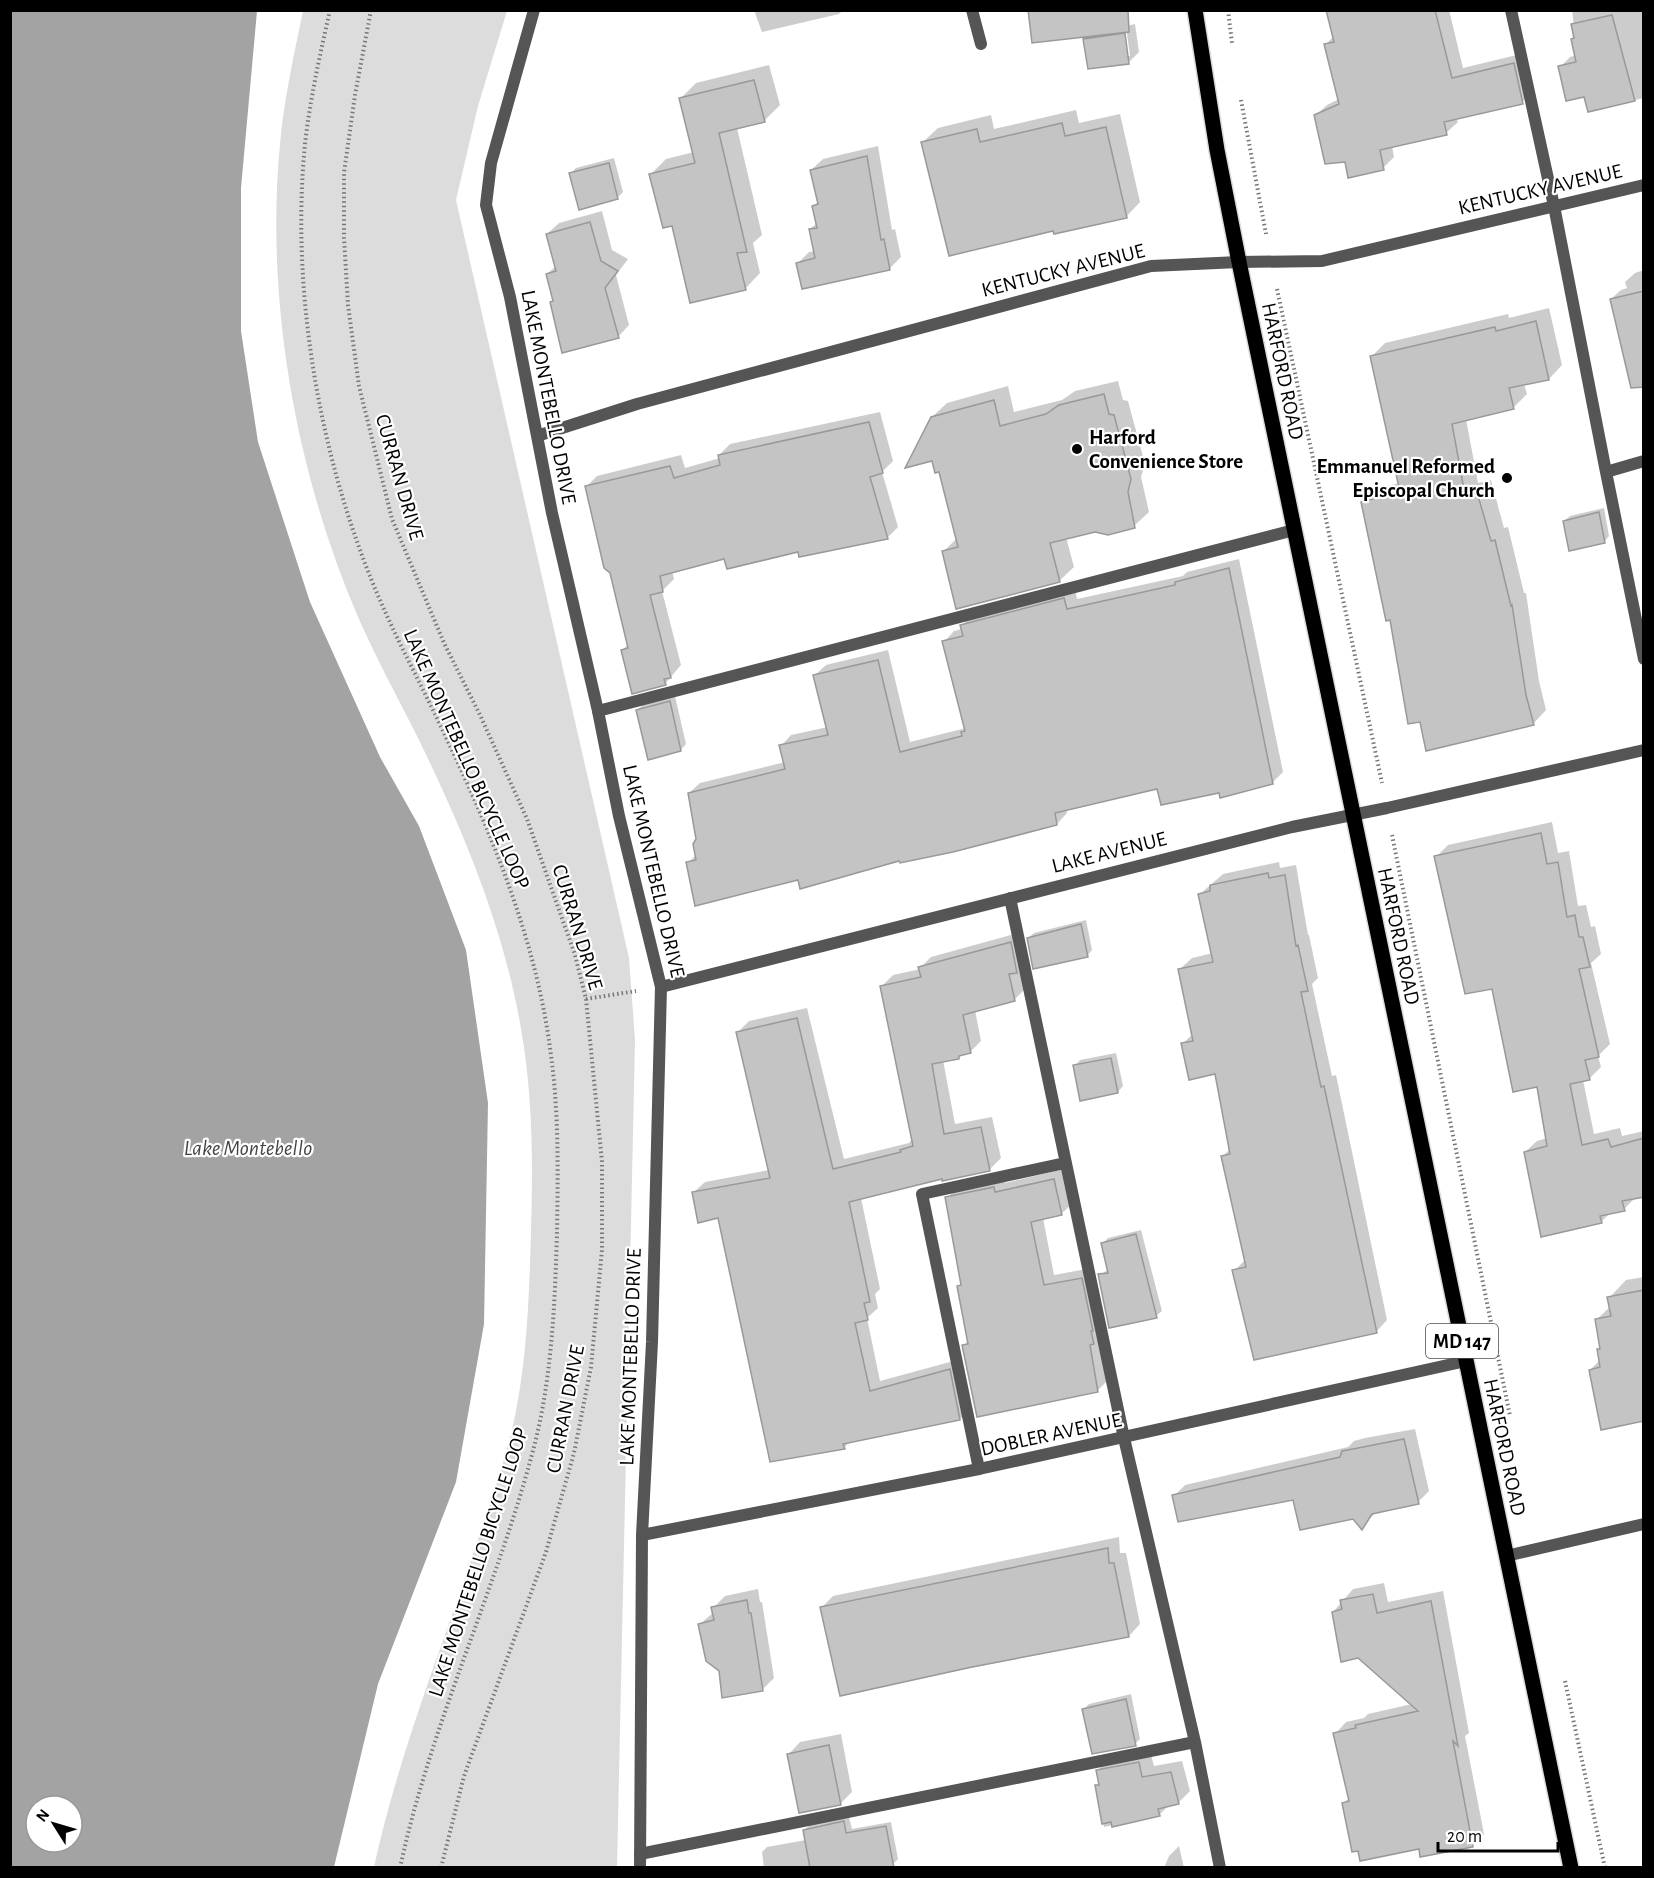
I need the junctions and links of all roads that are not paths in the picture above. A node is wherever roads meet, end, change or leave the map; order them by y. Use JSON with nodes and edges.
{"nodes":[{"id":1,"x":534,"y":10,"type":"edge"},
{"id":2,"x":972,"y":10,"type":"edge"},
{"id":3,"x":1195,"y":10,"type":"edge"},
{"id":4,"x":1511,"y":10,"type":"edge"},
{"id":5,"x":981,"y":44,"type":"dead end"},
{"id":6,"x":1644,"y":184,"type":"edge"},
{"id":7,"x":1554,"y":206,"type":"junction"},
{"id":8,"x":1239,"y":262,"type":"junction"},
{"id":9,"x":537,"y":436,"type":"junction"},
{"id":10,"x":1644,"y":461,"type":"edge"},
{"id":11,"x":1606,"y":472,"type":"junction"},
{"id":12,"x":1294,"y":530,"type":"junction"},
{"id":13,"x":1644,"y":659,"type":"edge"},
{"id":14,"x":598,"y":711,"type":"junction"},
{"id":15,"x":1644,"y":750,"type":"edge"},
{"id":16,"x":1353,"y":815,"type":"junction"},
{"id":17,"x":1010,"y":898,"type":"junction"},
{"id":18,"x":662,"y":987,"type":"junction"},
{"id":19,"x":1065,"y":1163,"type":"junction"},
{"id":20,"x":1466,"y":1361,"type":"junction"},
{"id":21,"x":1124,"y":1438,"type":"junction"},
{"id":22,"x":980,"y":1469,"type":"junction"},
{"id":23,"x":1644,"y":1524,"type":"edge"},
{"id":24,"x":642,"y":1535,"type":"junction"},
{"id":25,"x":1506,"y":1557,"type":"junction"},
{"id":26,"x":1195,"y":1742,"type":"junction"},
{"id":27,"x":640,"y":1854,"type":"junction"},
{"id":28,"x":640,"y":1868,"type":"edge"},
{"id":29,"x":1220,"y":1868,"type":"edge"},
{"id":30,"x":1571,"y":1868,"type":"edge"}],
"edges":[{"from":1,"to":9,"type":"street","name":"LAKE MONTEBELLO DRIVE"},
{"from":2,"to":5,"type":"street"},
{"from":3,"to":8,"type":"main road","name":"HARFORD ROAD","number":"MD 147"},
{"from":4,"to":7,"type":"street"},
{"from":6,"to":7,"type":"street","name":"KENTUCKY AVENUE"},
{"from":7,"to":8,"type":"street","name":"KENTUCKY AVENUE"},
{"from":7,"to":11,"type":"street"},
{"from":8,"to":9,"type":"street","name":"KENTUCKY AVENUE"},
{"from":8,"to":12,"type":"main road","name":"HARFORD ROAD","number":"MD 147"},
{"from":9,"to":14,"type":"street","name":"LAKE MONTEBELLO DRIVE"},
{"from":10,"to":11,"type":"street"},
{"from":11,"to":13,"type":"street"},
{"from":12,"to":14,"type":"street"},
{"from":12,"to":16,"type":"main road","name":"HARFORD ROAD","number":"MD 147"},
{"from":14,"to":18,"type":"street","name":"LAKE MONTEBELLO DRIVE"},
{"from":15,"to":16,"type":"street","name":"LAKE AVENUE"},
{"from":16,"to":17,"type":"street","name":"LAKE AVENUE"},
{"from":16,"to":20,"type":"main road","name":"HARFORD ROAD","number":"MD 147"},
{"from":17,"to":18,"type":"street","name":"LAKE AVENUE"},
{"from":17,"to":19,"type":"street"},
{"from":18,"to":24,"type":"street","name":"LAKE MONTEBELLO DRIVE"},
{"from":19,"to":21,"type":"street"},
{"from":19,"to":22,"type":"street"},
{"from":20,"to":21,"type":"street","name":"DOBLER AVENUE"},
{"from":20,"to":25,"type":"main road","name":"HARFORD ROAD","number":"MD 147"},
{"from":21,"to":22,"type":"street","name":"DOBLER AVENUE"},
{"from":21,"to":26,"type":"street"},
{"from":22,"to":24,"type":"street","name":"DOBLER AVENUE"},
{"from":23,"to":25,"type":"street"},
{"from":24,"to":27,"type":"street","name":"LAKE MONTEBELLO DRIVE"},
{"from":25,"to":30,"type":"main road","name":"HARFORD ROAD","number":"MD 147"},
{"from":26,"to":27,"type":"street"},
{"from":26,"to":29,"type":"street"},
{"from":27,"to":28,"type":"street","name":"LAKE MONTEBELLO DRIVE"}]}
